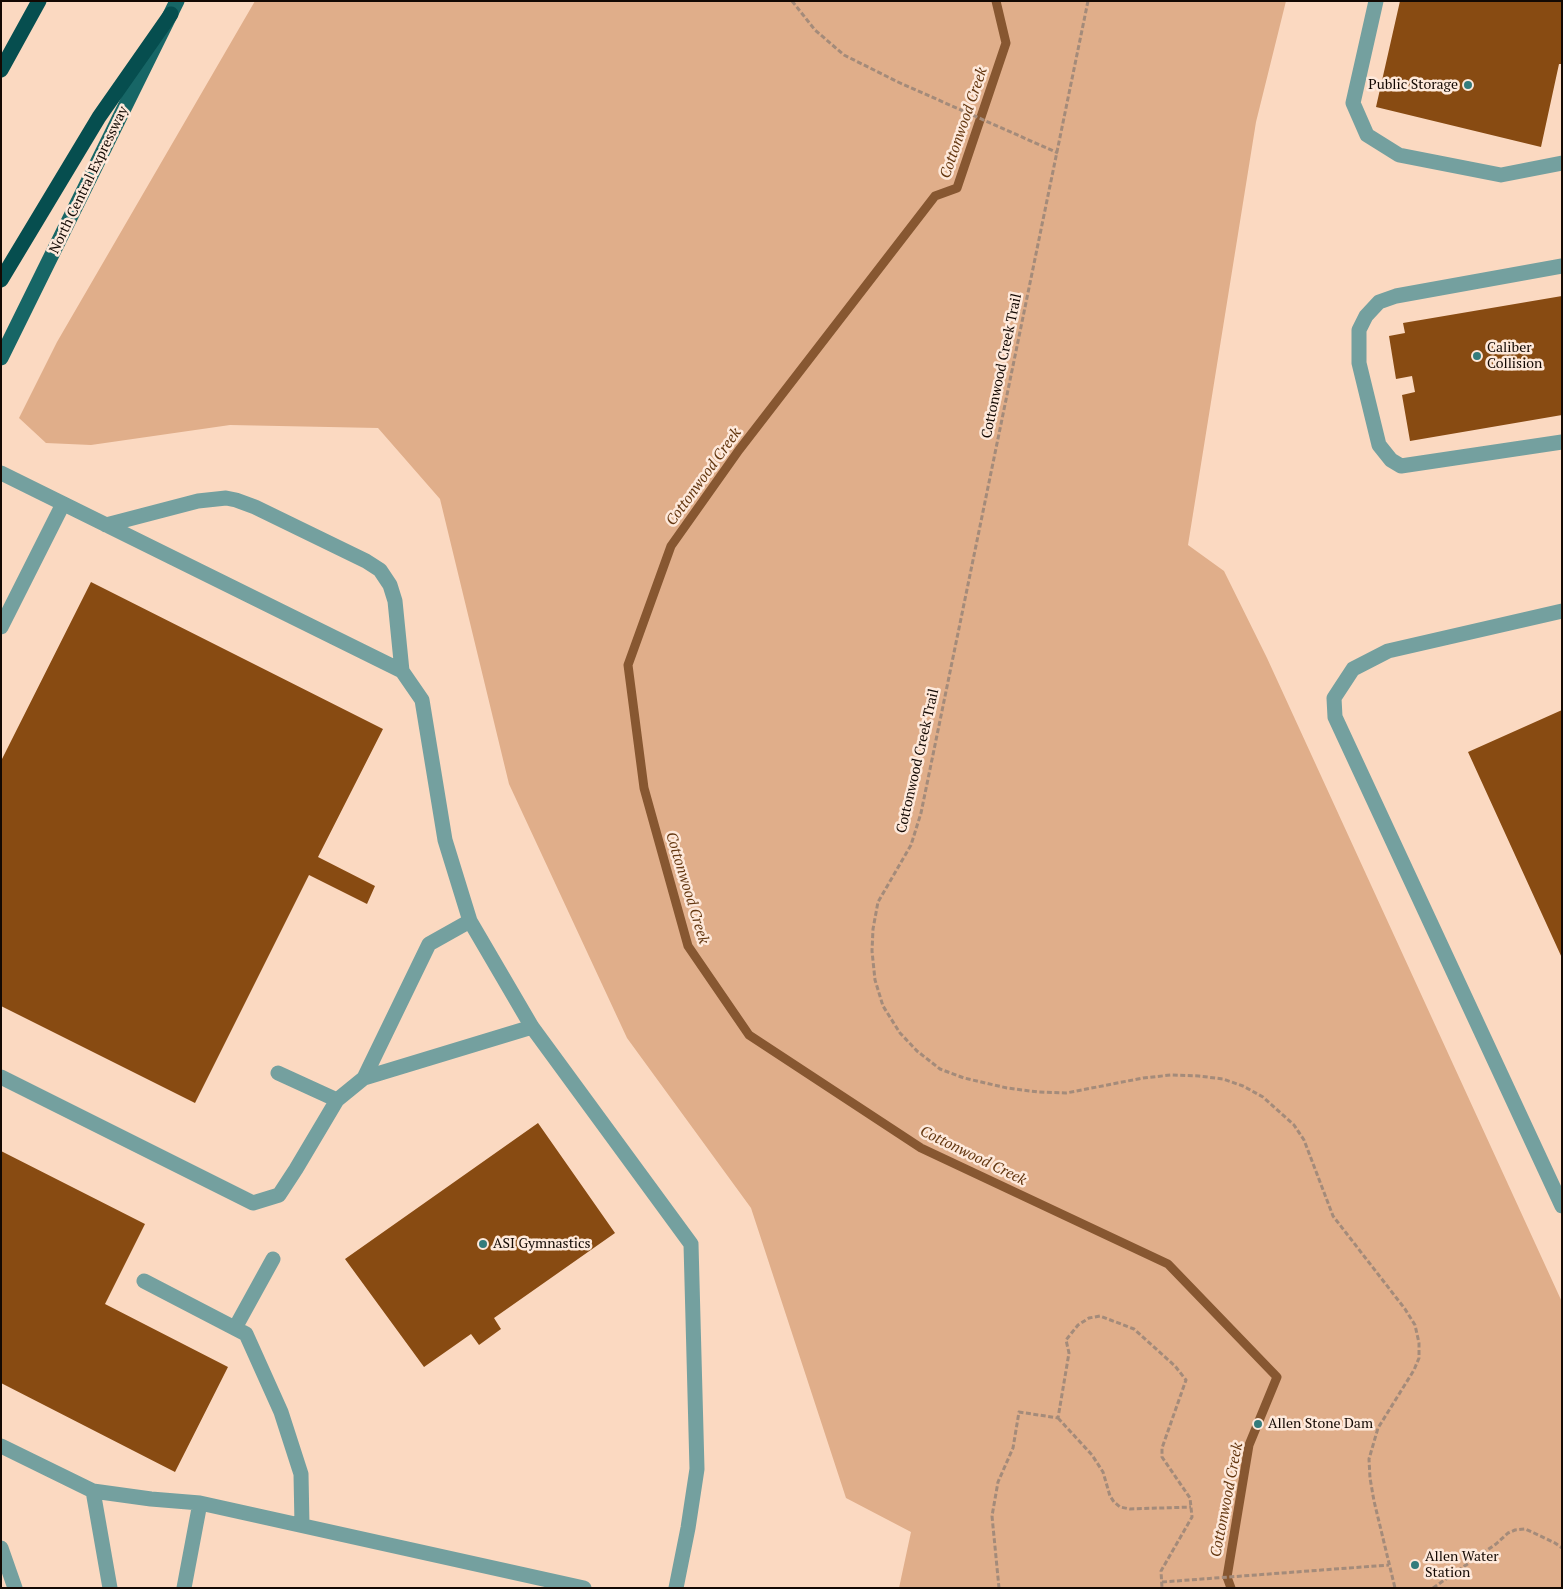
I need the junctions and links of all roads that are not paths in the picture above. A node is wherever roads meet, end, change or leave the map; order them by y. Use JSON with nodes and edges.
{"nodes":[{"id":1,"x":39,"y":1,"type":"edge"},
{"id":2,"x":1376,"y":1,"type":"edge"},
{"id":3,"x":174,"y":8,"type":"edge"},
{"id":4,"x":1,"y":70,"type":"edge"},
{"id":5,"x":1562,"y":164,"type":"edge"},
{"id":6,"x":1562,"y":266,"type":"edge"},
{"id":7,"x":1,"y":280,"type":"edge"},
{"id":8,"x":1,"y":358,"type":"edge"},
{"id":9,"x":1562,"y":442,"type":"edge"},
{"id":10,"x":1,"y":473,"type":"edge"},
{"id":11,"x":63,"y":504,"type":"junction"},
{"id":12,"x":106,"y":525,"type":"junction"},
{"id":13,"x":1562,"y":611,"type":"edge"},
{"id":14,"x":1,"y":627,"type":"edge"},
{"id":15,"x":402,"y":670,"type":"junction"},
{"id":16,"x":470,"y":921,"type":"junction"},
{"id":17,"x":532,"y":1027,"type":"junction"},
{"id":18,"x":278,"y":1073,"type":"dead end"},
{"id":19,"x":1,"y":1078,"type":"edge"},
{"id":20,"x":364,"y":1078,"type":"junction"},
{"id":21,"x":337,"y":1100,"type":"junction"},
{"id":22,"x":1562,"y":1206,"type":"edge"},
{"id":23,"x":273,"y":1259,"type":"dead end"},
{"id":24,"x":144,"y":1282,"type":"dead end"},
{"id":25,"x":235,"y":1328,"type":"junction"},
{"id":26,"x":1,"y":1446,"type":"edge"},
{"id":27,"x":93,"y":1491,"type":"junction"},
{"id":28,"x":200,"y":1503,"type":"junction"},
{"id":29,"x":302,"y":1525,"type":"junction"},
{"id":30,"x":1,"y":1548,"type":"edge"},
{"id":31,"x":578,"y":1587,"type":"edge"},
{"id":32,"x":15,"y":1588,"type":"edge"},
{"id":33,"x":110,"y":1588,"type":"edge"},
{"id":34,"x":184,"y":1588,"type":"edge"},
{"id":35,"x":584,"y":1588,"type":"edge"},
{"id":36,"x":676,"y":1588,"type":"edge"}],
"edges":[{"from":1,"to":4,"type":"highway"},
{"from":2,"to":5,"type":"lane"},
{"from":3,"to":7,"type":"highway"},
{"from":3,"to":8,"type":"main road","name":"North Central Expressway"},
{"from":6,"to":9,"type":"lane"},
{"from":10,"to":11,"type":"lane"},
{"from":11,"to":12,"type":"lane"},
{"from":11,"to":14,"type":"lane"},
{"from":12,"to":15,"type":"lane"},
{"from":12,"to":15,"type":"lane"},
{"from":13,"to":22,"type":"lane"},
{"from":15,"to":16,"type":"lane"},
{"from":16,"to":17,"type":"lane"},
{"from":16,"to":20,"type":"lane"},
{"from":17,"to":20,"type":"lane"},
{"from":17,"to":36,"type":"lane"},
{"from":18,"to":21,"type":"lane"},
{"from":19,"to":21,"type":"lane"},
{"from":20,"to":21,"type":"lane"},
{"from":23,"to":25,"type":"lane"},
{"from":24,"to":25,"type":"lane"},
{"from":25,"to":29,"type":"lane"},
{"from":26,"to":27,"type":"lane"},
{"from":27,"to":28,"type":"lane"},
{"from":27,"to":33,"type":"lane"},
{"from":28,"to":29,"type":"lane"},
{"from":28,"to":34,"type":"lane"},
{"from":29,"to":31,"type":"lane"},
{"from":30,"to":32,"type":"lane"},
{"from":31,"to":35,"type":"lane"}]}
